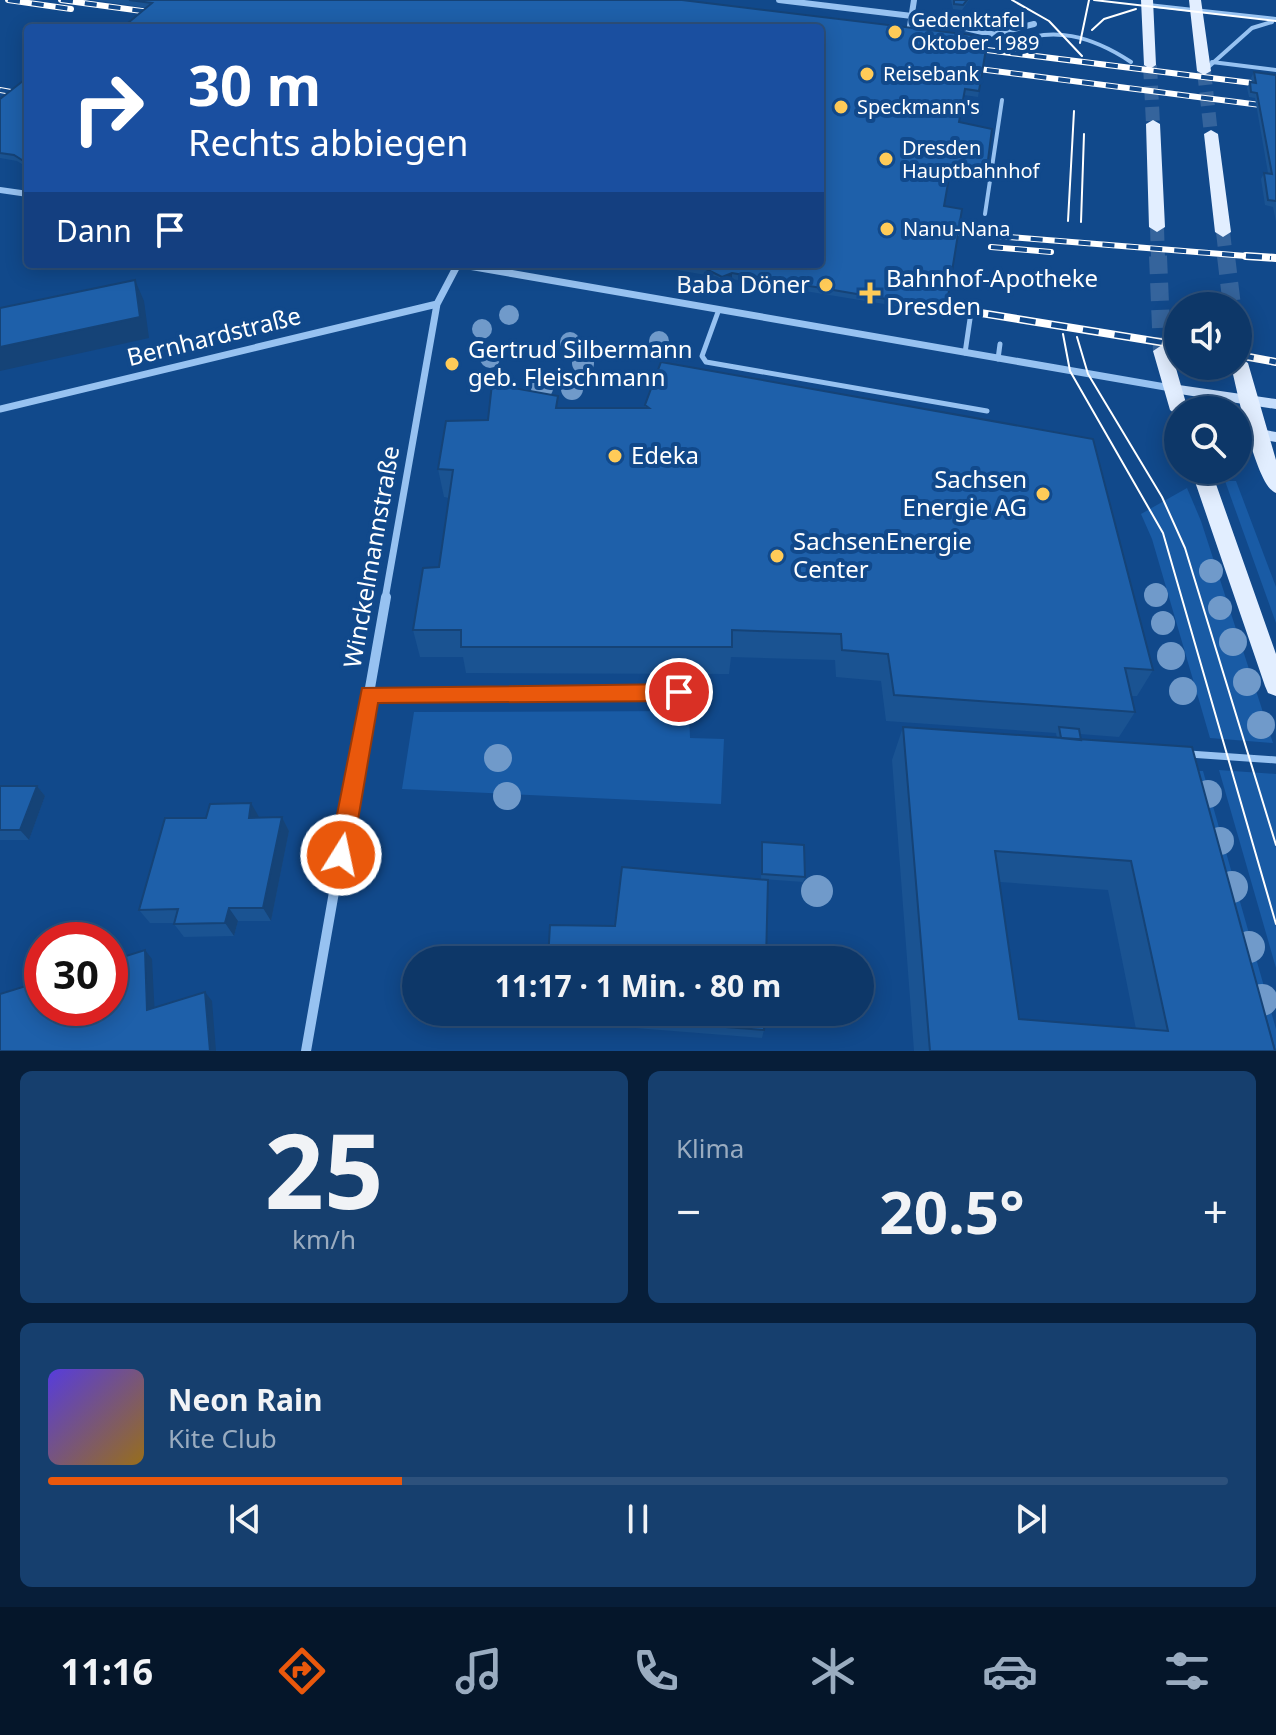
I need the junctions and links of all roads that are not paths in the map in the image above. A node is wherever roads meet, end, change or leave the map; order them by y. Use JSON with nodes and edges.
{"nodes":[{"id":1,"x":779,"y":0,"type":"edge"},
{"id":2,"x":914,"y":0,"type":"edge"},
{"id":3,"x":1147,"y":2,"type":"edge"},
{"id":4,"x":833,"y":3,"type":"edge"},
{"id":5,"x":1195,"y":5,"type":"edge"},
{"id":6,"x":912,"y":16,"type":"junction"},
{"id":7,"x":1276,"y":20,"type":"edge"},
{"id":8,"x":1034,"y":24,"type":"dead end"},
{"id":9,"x":909,"y":33,"type":"edge"},
{"id":10,"x":997,"y":33,"type":"junction"},
{"id":11,"x":1018,"y":40,"type":"junction"},
{"id":12,"x":1010,"y":47,"type":"dead end"},
{"id":13,"x":1131,"y":62,"type":"dead end"},
{"id":14,"x":1150,"y":65,"type":"tunnel mouth"},
{"id":15,"x":1207,"y":65,"type":"junction"},
{"id":16,"x":1276,"y":70,"type":"edge"},
{"id":17,"x":1002,"y":100,"type":"dead end"},
{"id":18,"x":1153,"y":124,"type":"tunnel mouth"},
{"id":19,"x":1211,"y":134,"type":"tunnel mouth"},
{"id":20,"x":0,"y":190,"type":"edge"},
{"id":21,"x":24,"y":193,"type":"edge"},
{"id":22,"x":985,"y":214,"type":"dead end"},
{"id":23,"x":1157,"y":227,"type":"tunnel mouth"},
{"id":24,"x":1223,"y":232,"type":"tunnel mouth"},
{"id":25,"x":455,"y":268,"type":"edge"},
{"id":26,"x":479,"y":268,"type":"edge"},
{"id":27,"x":437,"y":304,"type":"junction"},
{"id":28,"x":718,"y":312,"type":"junction"},
{"id":29,"x":970,"y":319,"type":"dead end"},
{"id":30,"x":1000,"y":344,"type":"dead end"},
{"id":31,"x":1162,"y":351,"type":"tunnel mouth"},
{"id":32,"x":965,"y":353,"type":"junction"},
{"id":33,"x":998,"y":359,"type":"junction"},
{"id":34,"x":1172,"y":389,"type":"junction"},
{"id":35,"x":1174,"y":396,"type":"edge"},
{"id":36,"x":1178,"y":396,"type":"edge"},
{"id":37,"x":1224,"y":396,"type":"edge"},
{"id":38,"x":1252,"y":400,"type":"edge"},
{"id":39,"x":1276,"y":404,"type":"edge"},
{"id":40,"x":0,"y":409,"type":"edge"},
{"id":41,"x":987,"y":411,"type":"dead end"},
{"id":42,"x":1257,"y":434,"type":"edge"},
{"id":43,"x":1206,"y":484,"type":"edge"},
{"id":44,"x":1276,"y":486,"type":"edge"},
{"id":45,"x":1276,"y":686,"type":"edge"},
{"id":46,"x":679,"y":692,"type":"dead end"},
{"id":47,"x":369,"y":695,"type":"junction"},
{"id":48,"x":1181,"y":753,"type":"edge"},
{"id":49,"x":1276,"y":760,"type":"edge"},
{"id":50,"x":306,"y":1051,"type":"edge"}],
"edges":[{"from":1,"to":4,"type":"street"},
{"from":2,"to":6,"type":"street"},
{"from":3,"to":5,"type":"lane"},
{"from":3,"to":14,"type":"main road"},
{"from":4,"to":6,"type":"street"},
{"from":5,"to":7,"type":"lane"},
{"from":5,"to":15,"type":"main road"},
{"from":6,"to":9,"type":"street"},
{"from":6,"to":10,"type":"street"},
{"from":7,"to":15,"type":"lane"},
{"from":8,"to":10,"type":"street"},
{"from":10,"to":11,"type":"street"},
{"from":11,"to":12,"type":"lane"},
{"from":11,"to":13,"type":"lane"},
{"from":15,"to":16,"type":"lane"},
{"from":17,"to":22,"type":"lane"},
{"from":18,"to":23,"type":"main road"},
{"from":19,"to":24,"type":"main road"},
{"from":20,"to":21,"type":"street"},
{"from":25,"to":27,"type":"street","name":"Winckelmannstraße"},
{"from":26,"to":28,"type":"street"},
{"from":27,"to":40,"type":"street","name":"Bernhardstraße"},
{"from":27,"to":47,"type":"street","name":"Winckelmannstraße"},
{"from":28,"to":32,"type":"street"},
{"from":28,"to":41,"type":"lane"},
{"from":29,"to":32,"type":"lane"},
{"from":30,"to":33,"type":"lane"},
{"from":31,"to":34,"type":"main road"},
{"from":32,"to":33,"type":"street"},
{"from":33,"to":34,"type":"street"},
{"from":34,"to":35,"type":"main road"},
{"from":34,"to":36,"type":"main road"},
{"from":34,"to":37,"type":"main road"},
{"from":38,"to":39,"type":"main road"},
{"from":42,"to":44,"type":"main road"},
{"from":43,"to":45,"type":"main road"},
{"from":46,"to":47,"type":"lane"},
{"from":47,"to":50,"type":"street","name":"Winckelmannstraße"},
{"from":48,"to":49,"type":"lane"}]}
